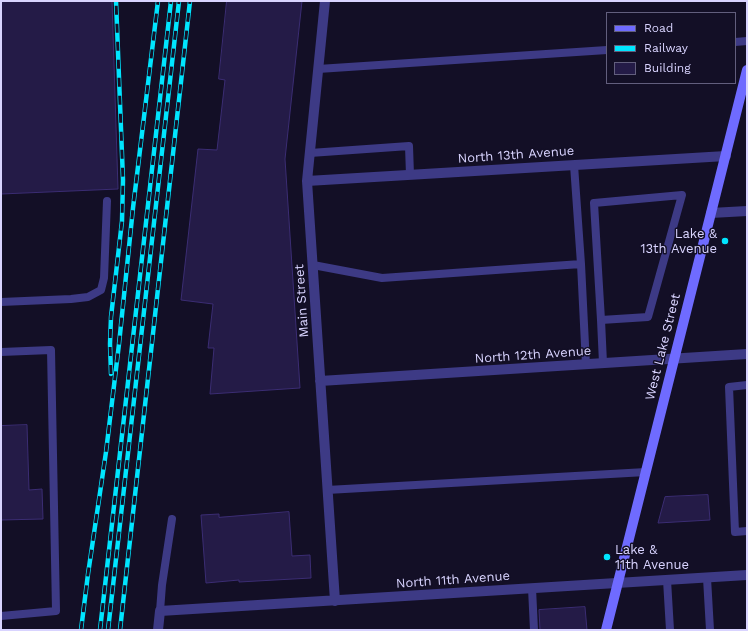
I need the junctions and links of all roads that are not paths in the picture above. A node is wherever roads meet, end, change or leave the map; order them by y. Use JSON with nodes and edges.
{"nodes":[{"id":1,"x":325,"y":1,"type":"edge"},
{"id":2,"x":747,"y":41,"type":"edge"},
{"id":3,"x":736,"y":42,"type":"edge"},
{"id":4,"x":606,"y":50,"type":"edge"},
{"id":5,"x":318,"y":69,"type":"junction"},
{"id":6,"x":747,"y":70,"type":"edge"},
{"id":7,"x":310,"y":152,"type":"junction"},
{"id":8,"x":726,"y":156,"type":"junction"},
{"id":9,"x":574,"y":165,"type":"junction"},
{"id":10,"x":410,"y":175,"type":"junction"},
{"id":11,"x":307,"y":181,"type":"junction"},
{"id":12,"x":107,"y":201,"type":"dead end"},
{"id":13,"x":747,"y":211,"type":"edge"},
{"id":14,"x":711,"y":213,"type":"junction"},
{"id":15,"x":581,"y":264,"type":"junction"},
{"id":16,"x":312,"y":265,"type":"junction"},
{"id":17,"x":1,"y":302,"type":"edge"},
{"id":18,"x":601,"y":320,"type":"junction"},
{"id":19,"x":1,"y":352,"type":"edge"},
{"id":20,"x":747,"y":354,"type":"edge"},
{"id":21,"x":674,"y":359,"type":"junction"},
{"id":22,"x":603,"y":363,"type":"junction"},
{"id":23,"x":586,"y":364,"type":"junction"},
{"id":24,"x":320,"y":382,"type":"junction"},
{"id":25,"x":747,"y":385,"type":"edge"},
{"id":26,"x":646,"y":472,"type":"junction"},
{"id":27,"x":327,"y":490,"type":"junction"},
{"id":28,"x":172,"y":519,"type":"dead end"},
{"id":29,"x":747,"y":531,"type":"edge"},
{"id":30,"x":747,"y":575,"type":"edge"},
{"id":31,"x":707,"y":578,"type":"junction"},
{"id":32,"x":667,"y":580,"type":"junction"},
{"id":33,"x":617,"y":583,"type":"junction"},
{"id":34,"x":532,"y":588,"type":"junction"},
{"id":35,"x":335,"y":601,"type":"junction"},
{"id":36,"x":160,"y":611,"type":"junction"},
{"id":37,"x":1,"y":616,"type":"edge"},
{"id":38,"x":158,"y":630,"type":"edge"},
{"id":39,"x":534,"y":630,"type":"edge"},
{"id":40,"x":606,"y":630,"type":"edge"},
{"id":41,"x":670,"y":630,"type":"edge"},
{"id":42,"x":710,"y":630,"type":"edge"}],
"edges":[{"from":1,"to":5,"type":"street","name":"Main Street"},
{"from":2,"to":3,"type":"lane"},
{"from":4,"to":5,"type":"lane"},
{"from":5,"to":7,"type":"street","name":"Main Street"},
{"from":6,"to":8,"type":"main road","name":"West Lake Street"},
{"from":7,"to":10,"type":"lane"},
{"from":7,"to":11,"type":"street","name":"Main Street"},
{"from":8,"to":9,"type":"street","name":"North 13th Avenue"},
{"from":8,"to":14,"type":"main road","name":"West Lake Street"},
{"from":9,"to":10,"type":"street","name":"North 13th Avenue"},
{"from":9,"to":15,"type":"lane"},
{"from":10,"to":11,"type":"street","name":"North 13th Avenue"},
{"from":11,"to":16,"type":"street","name":"Main Street"},
{"from":12,"to":17,"type":"lane"},
{"from":13,"to":14,"type":"street"},
{"from":14,"to":21,"type":"main road","name":"West Lake Street"},
{"from":15,"to":16,"type":"lane"},
{"from":15,"to":23,"type":"lane"},
{"from":16,"to":24,"type":"street","name":"Main Street"},
{"from":18,"to":18,"type":"lane"},
{"from":18,"to":22,"type":"lane"},
{"from":19,"to":37,"type":"lane"},
{"from":20,"to":21,"type":"street","name":"North 12th Avenue"},
{"from":21,"to":22,"type":"street","name":"North 12th Avenue"},
{"from":21,"to":26,"type":"main road","name":"West Lake Street"},
{"from":22,"to":23,"type":"street","name":"North 12th Avenue"},
{"from":23,"to":24,"type":"street","name":"North 12th Avenue"},
{"from":24,"to":27,"type":"street","name":"Main Street"},
{"from":25,"to":29,"type":"lane"},
{"from":26,"to":27,"type":"lane"},
{"from":26,"to":33,"type":"main road","name":"West Lake Street"},
{"from":27,"to":35,"type":"street","name":"Main Street"},
{"from":28,"to":36,"type":"lane"},
{"from":30,"to":31,"type":"street","name":"North 11th Avenue"},
{"from":31,"to":32,"type":"street","name":"North 11th Avenue"},
{"from":31,"to":42,"type":"lane"},
{"from":32,"to":33,"type":"street","name":"North 11th Avenue"},
{"from":32,"to":41,"type":"lane"},
{"from":33,"to":34,"type":"street","name":"North 11th Avenue"},
{"from":33,"to":40,"type":"main road","name":"West Lake Street"},
{"from":34,"to":35,"type":"street","name":"North 11th Avenue"},
{"from":34,"to":39,"type":"lane"},
{"from":35,"to":36,"type":"street","name":"North 11th Avenue"},
{"from":36,"to":38,"type":"street"}]}
